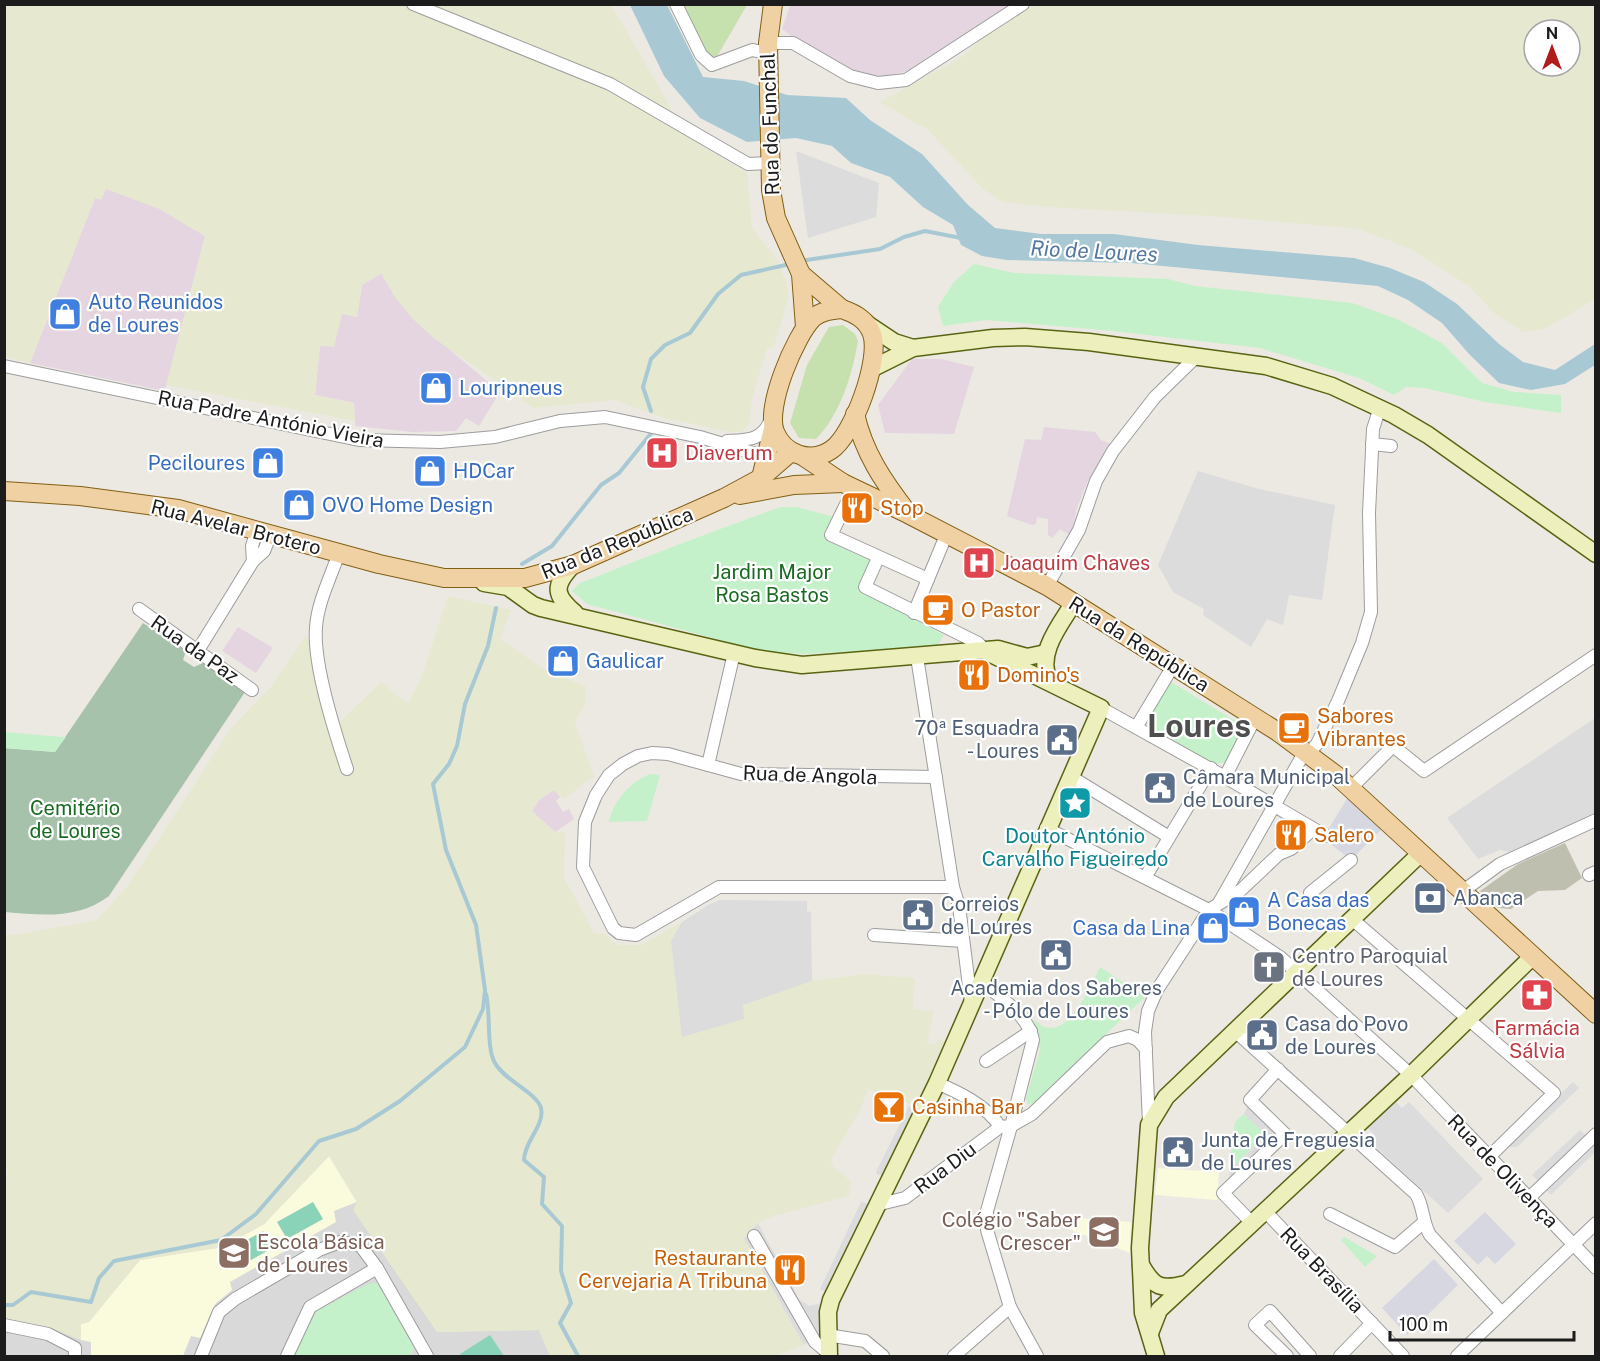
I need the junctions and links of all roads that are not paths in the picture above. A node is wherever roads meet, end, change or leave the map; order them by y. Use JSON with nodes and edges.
{"nodes":[{"id":1,"x":412,"y":4,"type":"edge"},
{"id":2,"x":676,"y":4,"type":"edge"},
{"id":3,"x":772,"y":4,"type":"edge"},
{"id":4,"x":1023,"y":4,"type":"edge"},
{"id":5,"x":768,"y":55,"type":"junction"},
{"id":6,"x":769,"y":156,"type":"junction"},
{"id":7,"x":801,"y":274,"type":"junction"},
{"id":8,"x":843,"y":309,"type":"junction"},
{"id":9,"x":867,"y":324,"type":"junction"},
{"id":10,"x":805,"y":327,"type":"junction"},
{"id":11,"x":913,"y":348,"type":"junction"},
{"id":12,"x":1197,"y":356,"type":"junction"},
{"id":13,"x":4,"y":366,"type":"edge"},
{"id":14,"x":873,"y":368,"type":"junction"},
{"id":15,"x":1380,"y":407,"type":"junction"},
{"id":16,"x":855,"y":414,"type":"junction"},
{"id":17,"x":773,"y":422,"type":"junction"},
{"id":18,"x":716,"y":441,"type":"junction"},
{"id":19,"x":1372,"y":444,"type":"junction"},
{"id":20,"x":1391,"y":446,"type":"dead end"},
{"id":21,"x":798,"y":454,"type":"junction"},
{"id":22,"x":766,"y":457,"type":"junction"},
{"id":23,"x":761,"y":478,"type":"junction"},
{"id":24,"x":848,"y":486,"type":"junction"},
{"id":25,"x":4,"y":491,"type":"edge"},
{"id":26,"x":724,"y":498,"type":"junction"},
{"id":27,"x":908,"y":514,"type":"junction"},
{"id":28,"x":264,"y":532,"type":"junction"},
{"id":29,"x":947,"y":533,"type":"junction"},
{"id":30,"x":339,"y":553,"type":"junction"},
{"id":31,"x":1596,"y":554,"type":"edge"},
{"id":32,"x":879,"y":558,"type":"junction"},
{"id":33,"x":573,"y":565,"type":"junction"},
{"id":34,"x":533,"y":577,"type":"junction"},
{"id":35,"x":928,"y":579,"type":"junction"},
{"id":36,"x":465,"y":580,"type":"junction"},
{"id":37,"x":1047,"y":586,"type":"junction"},
{"id":38,"x":1073,"y":603,"type":"junction"},
{"id":39,"x":541,"y":608,"type":"junction"},
{"id":40,"x":139,"y":609,"type":"dead end"},
{"id":41,"x":914,"y":613,"type":"junction"},
{"id":42,"x":576,"y":614,"type":"junction"},
{"id":43,"x":197,"y":652,"type":"junction"},
{"id":44,"x":987,"y":652,"type":"junction"},
{"id":45,"x":734,"y":653,"type":"junction"},
{"id":46,"x":1046,"y":653,"type":"junction"},
{"id":47,"x":1596,"y":655,"type":"edge"},
{"id":48,"x":917,"y":657,"type":"junction"},
{"id":49,"x":1173,"y":666,"type":"junction"},
{"id":50,"x":1050,"y":682,"type":"junction"},
{"id":51,"x":252,"y":690,"type":"dead end"},
{"id":52,"x":1101,"y":708,"type":"junction"},
{"id":53,"x":1255,"y":717,"type":"junction"},
{"id":54,"x":1137,"y":726,"type":"junction"},
{"id":55,"x":1305,"y":754,"type":"junction"},
{"id":56,"x":708,"y":765,"type":"junction"},
{"id":57,"x":1211,"y":768,"type":"junction"},
{"id":58,"x":347,"y":769,"type":"dead end"},
{"id":59,"x":1070,"y":776,"type":"junction"},
{"id":60,"x":936,"y":777,"type":"junction"},
{"id":61,"x":1225,"y":777,"type":"junction"},
{"id":62,"x":1350,"y":789,"type":"junction"},
{"id":63,"x":1275,"y":807,"type":"junction"},
{"id":64,"x":1596,"y":820,"type":"edge"},
{"id":65,"x":1046,"y":828,"type":"junction"},
{"id":66,"x":1313,"y":829,"type":"junction"},
{"id":67,"x":1326,"y":836,"type":"dead end"},
{"id":68,"x":1169,"y":837,"type":"junction"},
{"id":69,"x":1421,"y":853,"type":"junction"},
{"id":70,"x":1351,"y":861,"type":"dead end"},
{"id":71,"x":1146,"y":876,"type":"junction"},
{"id":72,"x":953,"y":886,"type":"junction"},
{"id":73,"x":1463,"y":891,"type":"junction"},
{"id":74,"x":1310,"y":893,"type":"dead end"},
{"id":75,"x":1214,"y":907,"type":"junction"},
{"id":76,"x":1352,"y":919,"type":"junction"},
{"id":77,"x":873,"y":935,"type":"dead end"},
{"id":78,"x":963,"y":941,"type":"junction"},
{"id":79,"x":1533,"y":956,"type":"junction"},
{"id":80,"x":1297,"y":973,"type":"junction"},
{"id":81,"x":981,"y":981,"type":"junction"},
{"id":82,"x":971,"y":1003,"type":"junction"},
{"id":83,"x":1596,"y":1014,"type":"edge"},
{"id":84,"x":1469,"y":1018,"type":"junction"},
{"id":85,"x":1031,"y":1031,"type":"junction"},
{"id":86,"x":1235,"y":1031,"type":"junction"},
{"id":87,"x":1146,"y":1049,"type":"junction"},
{"id":88,"x":986,"y":1061,"type":"dead end"},
{"id":89,"x":1278,"y":1069,"type":"junction"},
{"id":90,"x":1411,"y":1075,"type":"junction"},
{"id":91,"x":937,"y":1083,"type":"junction"},
{"id":92,"x":1149,"y":1125,"type":"junction"},
{"id":93,"x":1005,"y":1126,"type":"junction"},
{"id":94,"x":1347,"y":1133,"type":"junction"},
{"id":95,"x":1592,"y":1138,"type":"edge"},
{"id":96,"x":1490,"y":1156,"type":"junction"},
{"id":97,"x":1528,"y":1198,"type":"junction"},
{"id":98,"x":876,"y":1205,"type":"junction"},
{"id":99,"x":1265,"y":1211,"type":"junction"},
{"id":100,"x":1330,"y":1214,"type":"dead end"},
{"id":101,"x":1252,"y":1223,"type":"junction"},
{"id":102,"x":1422,"y":1223,"type":"junction"},
{"id":103,"x":1596,"y":1223,"type":"edge"},
{"id":104,"x":754,"y":1236,"type":"dead end"},
{"id":105,"x":1573,"y":1244,"type":"junction"},
{"id":106,"x":1141,"y":1265,"type":"junction"},
{"id":107,"x":376,"y":1268,"type":"junction"},
{"id":108,"x":1596,"y":1268,"type":"edge"},
{"id":109,"x":1187,"y":1284,"type":"junction"},
{"id":110,"x":1010,"y":1307,"type":"junction"},
{"id":111,"x":1502,"y":1313,"type":"junction"},
{"id":112,"x":1372,"y":1323,"type":"junction"},
{"id":113,"x":4,"y":1325,"type":"edge"},
{"id":114,"x":1150,"y":1333,"type":"junction"},
{"id":115,"x":827,"y":1335,"type":"junction"},
{"id":116,"x":424,"y":1355,"type":"edge"},
{"id":117,"x":829,"y":1355,"type":"edge"},
{"id":118,"x":75,"y":1356,"type":"edge"},
{"id":119,"x":201,"y":1356,"type":"edge"},
{"id":120,"x":287,"y":1356,"type":"edge"},
{"id":121,"x":883,"y":1356,"type":"edge"},
{"id":122,"x":954,"y":1356,"type":"edge"},
{"id":123,"x":1037,"y":1356,"type":"edge"},
{"id":124,"x":1155,"y":1356,"type":"edge"},
{"id":125,"x":1287,"y":1356,"type":"edge"},
{"id":126,"x":1310,"y":1356,"type":"edge"},
{"id":127,"x":1340,"y":1356,"type":"edge"},
{"id":128,"x":1403,"y":1356,"type":"edge"},
{"id":129,"x":1457,"y":1356,"type":"edge"}],
"edges":[{"from":1,"to":6,"type":"street"},
{"from":2,"to":5,"type":"street"},
{"from":3,"to":5,"type":"main road","name":"Rua do Funchal"},
{"from":4,"to":5,"type":"street"},
{"from":5,"to":6,"type":"main road","name":"Rua do Funchal"},
{"from":6,"to":7,"type":"main road","name":"Rua do Funchal"},
{"from":7,"to":8,"type":"main road","name":"Rua do Funchal"},
{"from":7,"to":10,"type":"main road","name":"Rua do Funchal"},
{"from":8,"to":9,"type":"main road","name":"Rua do Funchal"},
{"from":8,"to":10,"type":"main road"},
{"from":9,"to":11,"type":"street"},
{"from":9,"to":14,"type":"main road"},
{"from":10,"to":17,"type":"main road"},
{"from":11,"to":12,"type":"street"},
{"from":11,"to":14,"type":"street"},
{"from":12,"to":15,"type":"street"},
{"from":12,"to":37,"type":"street"},
{"from":13,"to":18,"type":"street","name":"Rua Padre António Vieira"},
{"from":14,"to":16,"type":"main road"},
{"from":15,"to":19,"type":"street"},
{"from":15,"to":31,"type":"street"},
{"from":16,"to":21,"type":"main road"},
{"from":16,"to":27,"type":"main road","name":"Rua da República"},
{"from":17,"to":18,"type":"street","name":"Rua Padre António Vieira"},
{"from":17,"to":21,"type":"main road"},
{"from":17,"to":22,"type":"main road"},
{"from":18,"to":22,"type":"street","name":"Rua Padre António Vieira"},
{"from":19,"to":20,"type":"street"},
{"from":19,"to":55,"type":"street"},
{"from":21,"to":23,"type":"main road","name":"Rua da República"},
{"from":21,"to":24,"type":"main road","name":"Rua da República"},
{"from":22,"to":23,"type":"main road"},
{"from":23,"to":26,"type":"main road","name":"Rua da República"},
{"from":24,"to":26,"type":"main road"},
{"from":24,"to":27,"type":"main road","name":"Rua da República"},
{"from":24,"to":32,"type":"street"},
{"from":25,"to":28,"type":"main road","name":"Rua Avelar Brotero"},
{"from":26,"to":33,"type":"main road","name":"Rua da República"},
{"from":27,"to":29,"type":"main road","name":"Rua da República"},
{"from":28,"to":30,"type":"main road","name":"Rua Avelar Brotero"},
{"from":28,"to":43,"type":"street"},
{"from":29,"to":35,"type":"street"},
{"from":29,"to":37,"type":"main road","name":"Rua da República"},
{"from":30,"to":36,"type":"main road","name":"Rua Avelar Brotero"},
{"from":30,"to":58,"type":"street"},
{"from":32,"to":35,"type":"street"},
{"from":32,"to":41,"type":"street"},
{"from":33,"to":34,"type":"main road","name":"Rua da República"},
{"from":33,"to":42,"type":"street"},
{"from":34,"to":36,"type":"main road","name":"Rua da República"},
{"from":34,"to":39,"type":"street"},
{"from":34,"to":42,"type":"street"},
{"from":35,"to":41,"type":"street"},
{"from":36,"to":39,"type":"street"},
{"from":37,"to":38,"type":"main road","name":"Rua da República"},
{"from":38,"to":46,"type":"street"},
{"from":38,"to":49,"type":"main road","name":"Rua da República"},
{"from":39,"to":42,"type":"street"},
{"from":40,"to":43,"type":"street","name":"Rua da Paz"},
{"from":41,"to":44,"type":"street"},
{"from":42,"to":45,"type":"street"},
{"from":43,"to":51,"type":"street","name":"Rua da Paz"},
{"from":44,"to":46,"type":"street"},
{"from":44,"to":48,"type":"street"},
{"from":44,"to":50,"type":"street"},
{"from":45,"to":48,"type":"street"},
{"from":45,"to":56,"type":"street"},
{"from":46,"to":50,"type":"street"},
{"from":47,"to":62,"type":"street"},
{"from":48,"to":60,"type":"street"},
{"from":49,"to":53,"type":"main road","name":"Rua da República"},
{"from":49,"to":54,"type":"street"},
{"from":50,"to":52,"type":"street"},
{"from":52,"to":54,"type":"street"},
{"from":52,"to":59,"type":"street"},
{"from":53,"to":55,"type":"main road","name":"Rua da República"},
{"from":53,"to":61,"type":"street"},
{"from":54,"to":57,"type":"street"},
{"from":55,"to":62,"type":"main road","name":"Rua da República"},
{"from":55,"to":63,"type":"street"},
{"from":56,"to":60,"type":"street","name":"Rua de Angola"},
{"from":56,"to":72,"type":"street","name":"Rua de Angola"},
{"from":57,"to":61,"type":"street"},
{"from":57,"to":68,"type":"street"},
{"from":59,"to":65,"type":"street"},
{"from":59,"to":68,"type":"street"},
{"from":60,"to":72,"type":"street"},
{"from":61,"to":63,"type":"street"},
{"from":62,"to":69,"type":"main road","name":"Rua da República"},
{"from":63,"to":66,"type":"street"},
{"from":63,"to":75,"type":"street"},
{"from":64,"to":73,"type":"street"},
{"from":65,"to":71,"type":"street","name":"Rua de Olivença"},
{"from":65,"to":81,"type":"street"},
{"from":66,"to":67,"type":"street"},
{"from":66,"to":75,"type":"street"},
{"from":68,"to":71,"type":"street"},
{"from":69,"to":73,"type":"main road","name":"Rua da República"},
{"from":69,"to":76,"type":"street"},
{"from":70,"to":74,"type":"street"},
{"from":71,"to":75,"type":"street","name":"Rua de Olivença"},
{"from":72,"to":78,"type":"street"},
{"from":73,"to":79,"type":"main road","name":"Rua da República"},
{"from":75,"to":80,"type":"street","name":"Rua de Olivença"},
{"from":75,"to":87,"type":"street"},
{"from":76,"to":80,"type":"street"},
{"from":76,"to":84,"type":"street"},
{"from":77,"to":78,"type":"street"},
{"from":78,"to":82,"type":"street"},
{"from":79,"to":83,"type":"main road","name":"Rua da República"},
{"from":79,"to":84,"type":"street"},
{"from":80,"to":86,"type":"street"},
{"from":80,"to":90,"type":"street","name":"Rua de Olivença"},
{"from":81,"to":82,"type":"street"},
{"from":81,"to":85,"type":"street"},
{"from":82,"to":91,"type":"street"},
{"from":84,"to":90,"type":"street"},
{"from":84,"to":96,"type":"street"},
{"from":85,"to":88,"type":"street"},
{"from":85,"to":93,"type":"street"},
{"from":86,"to":89,"type":"street"},
{"from":86,"to":92,"type":"street"},
{"from":87,"to":92,"type":"street"},
{"from":87,"to":93,"type":"street","name":"Rua Diu"},
{"from":89,"to":94,"type":"street"},
{"from":89,"to":101,"type":"street"},
{"from":90,"to":94,"type":"street"},
{"from":90,"to":96,"type":"street","name":"Rua de Olivença"},
{"from":91,"to":93,"type":"street"},
{"from":91,"to":98,"type":"street"},
{"from":92,"to":106,"type":"street"},
{"from":93,"to":98,"type":"street","name":"Rua Diu"},
{"from":93,"to":110,"type":"street"},
{"from":94,"to":99,"type":"street"},
{"from":94,"to":102,"type":"street"},
{"from":95,"to":97,"type":"street"},
{"from":96,"to":97,"type":"street","name":"Rua de Olivença"},
{"from":97,"to":105,"type":"street","name":"Rua de Olivença"},
{"from":98,"to":115,"type":"street"},
{"from":99,"to":101,"type":"street"},
{"from":99,"to":112,"type":"street","name":"Rua Brasília"},
{"from":100,"to":102,"type":"street"},
{"from":101,"to":109,"type":"street"},
{"from":102,"to":111,"type":"street"},
{"from":103,"to":105,"type":"street"},
{"from":104,"to":117,"type":"street"},
{"from":105,"to":108,"type":"street","name":"Rua de Olivença"},
{"from":105,"to":111,"type":"street"},
{"from":106,"to":109,"type":"street"},
{"from":106,"to":114,"type":"street"},
{"from":107,"to":116,"type":"street"},
{"from":107,"to":119,"type":"street"},
{"from":107,"to":120,"type":"street"},
{"from":109,"to":114,"type":"street"},
{"from":110,"to":122,"type":"street"},
{"from":110,"to":123,"type":"street"},
{"from":111,"to":129,"type":"street"},
{"from":112,"to":127,"type":"street"},
{"from":112,"to":128,"type":"street","name":"Rua Brasília"},
{"from":113,"to":118,"type":"street"},
{"from":114,"to":124,"type":"street"},
{"from":115,"to":117,"type":"street"},
{"from":115,"to":121,"type":"street"},
{"from":125,"to":126,"type":"street"}]}
